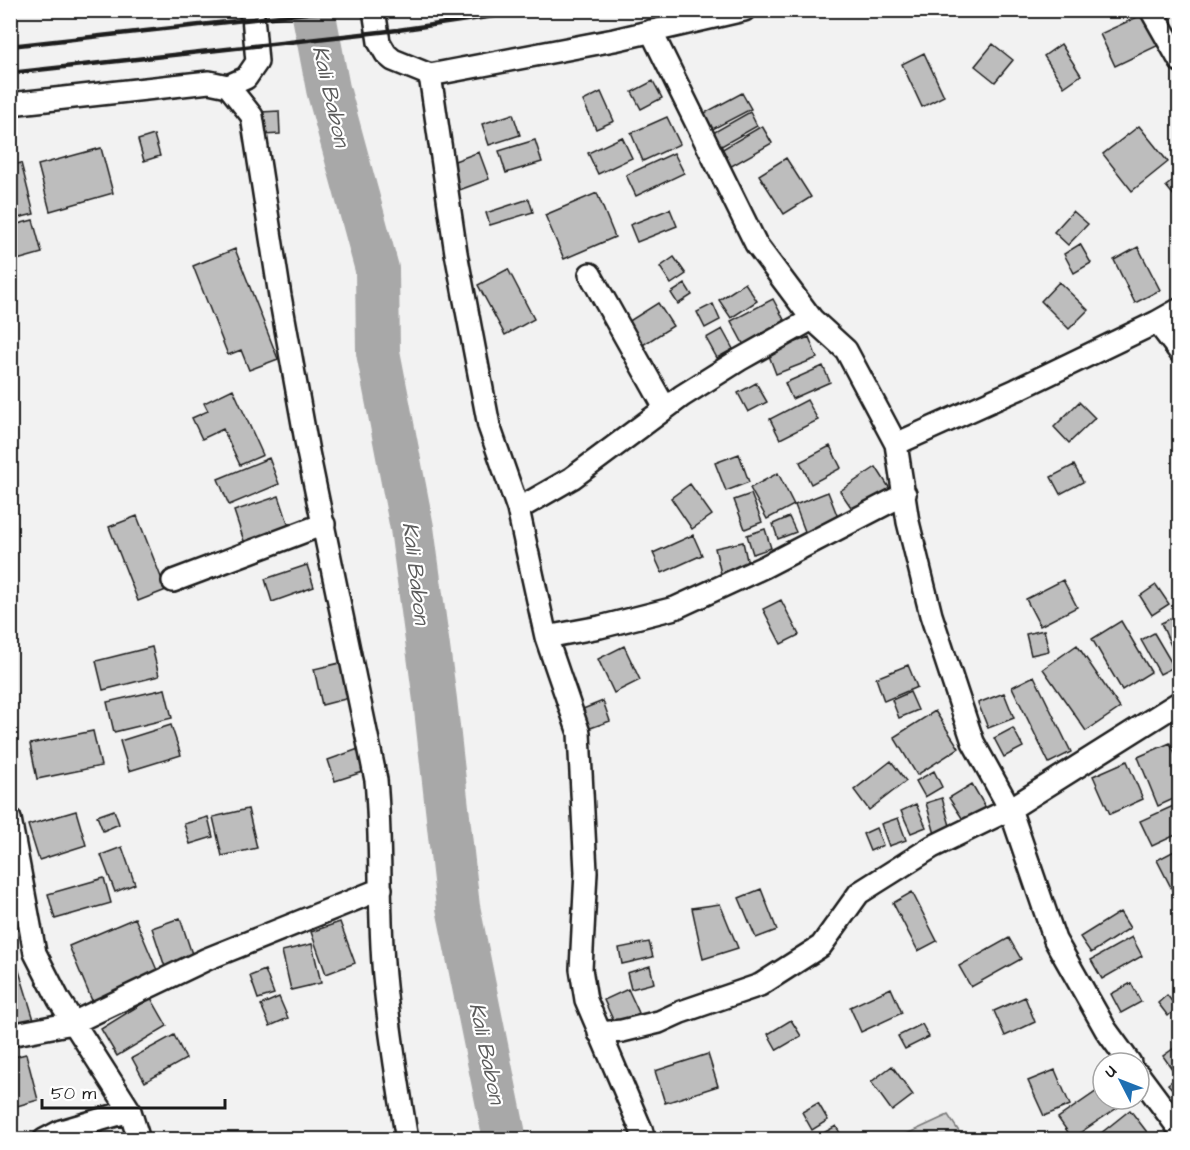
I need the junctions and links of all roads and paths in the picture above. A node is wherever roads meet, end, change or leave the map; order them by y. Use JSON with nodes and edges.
{"nodes":[{"id":1,"x":249,"y":10,"type":"edge"},
{"id":2,"x":374,"y":10,"type":"edge"},
{"id":3,"x":744,"y":10,"type":"edge"},
{"id":4,"x":1151,"y":10,"type":"edge"},
{"id":5,"x":651,"y":31,"type":"junction"},
{"id":6,"x":1179,"y":61,"type":"edge"},
{"id":7,"x":430,"y":75,"type":"junction"},
{"id":8,"x":228,"y":86,"type":"junction"},
{"id":9,"x":10,"y":104,"type":"edge"},
{"id":10,"x":590,"y":274,"type":"dead end"},
{"id":11,"x":1179,"y":309,"type":"edge"},
{"id":12,"x":812,"y":320,"type":"junction"},
{"id":13,"x":1157,"y":322,"type":"junction"},
{"id":14,"x":1179,"y":352,"type":"edge"},
{"id":15,"x":665,"y":408,"type":"junction"},
{"id":16,"x":896,"y":444,"type":"junction"},
{"id":17,"x":905,"y":494,"type":"junction"},
{"id":18,"x":518,"y":509,"type":"junction"},
{"id":19,"x":324,"y":524,"type":"junction"},
{"id":20,"x":174,"y":581,"type":"dead end"},
{"id":21,"x":546,"y":637,"type":"junction"},
{"id":22,"x":1179,"y":702,"type":"edge"},
{"id":23,"x":1010,"y":809,"type":"junction"},
{"id":24,"x":10,"y":819,"type":"edge"},
{"id":25,"x":381,"y":889,"type":"junction"},
{"id":26,"x":73,"y":1023,"type":"junction"},
{"id":27,"x":599,"y":1033,"type":"junction"},
{"id":28,"x":10,"y":1035,"type":"edge"},
{"id":29,"x":1121,"y":1051,"type":"edge"},
{"id":30,"x":1151,"y":1091,"type":"edge"},
{"id":31,"x":130,"y":1112,"type":"junction"},
{"id":32,"x":1179,"y":1128,"type":"edge"},
{"id":33,"x":45,"y":1140,"type":"edge"},
{"id":34,"x":139,"y":1140,"type":"edge"},
{"id":35,"x":408,"y":1140,"type":"edge"},
{"id":36,"x":644,"y":1140,"type":"edge"}],
"edges":[{"from":1,"to":8,"type":"street"},
{"from":2,"to":7,"type":"street"},
{"from":3,"to":5,"type":"street"},
{"from":4,"to":6,"type":"street"},
{"from":5,"to":7,"type":"street"},
{"from":5,"to":12,"type":"street"},
{"from":7,"to":18,"type":"street"},
{"from":8,"to":9,"type":"street"},
{"from":8,"to":19,"type":"street"},
{"from":10,"to":15,"type":"street"},
{"from":11,"to":13,"type":"street"},
{"from":12,"to":15,"type":"street"},
{"from":12,"to":16,"type":"street"},
{"from":13,"to":14,"type":"street"},
{"from":13,"to":16,"type":"street"},
{"from":15,"to":18,"type":"street"},
{"from":16,"to":17,"type":"street"},
{"from":17,"to":21,"type":"street"},
{"from":17,"to":23,"type":"street"},
{"from":18,"to":21,"type":"street"},
{"from":19,"to":20,"type":"street"},
{"from":19,"to":25,"type":"street"},
{"from":21,"to":27,"type":"street"},
{"from":22,"to":23,"type":"street"},
{"from":23,"to":27,"type":"street"},
{"from":23,"to":29,"type":"street"},
{"from":24,"to":26,"type":"street"},
{"from":25,"to":26,"type":"street"},
{"from":25,"to":35,"type":"street"},
{"from":26,"to":28,"type":"street"},
{"from":26,"to":31,"type":"street"},
{"from":27,"to":36,"type":"street"},
{"from":30,"to":32,"type":"street"},
{"from":31,"to":33,"type":"street"},
{"from":31,"to":34,"type":"street"}]}
